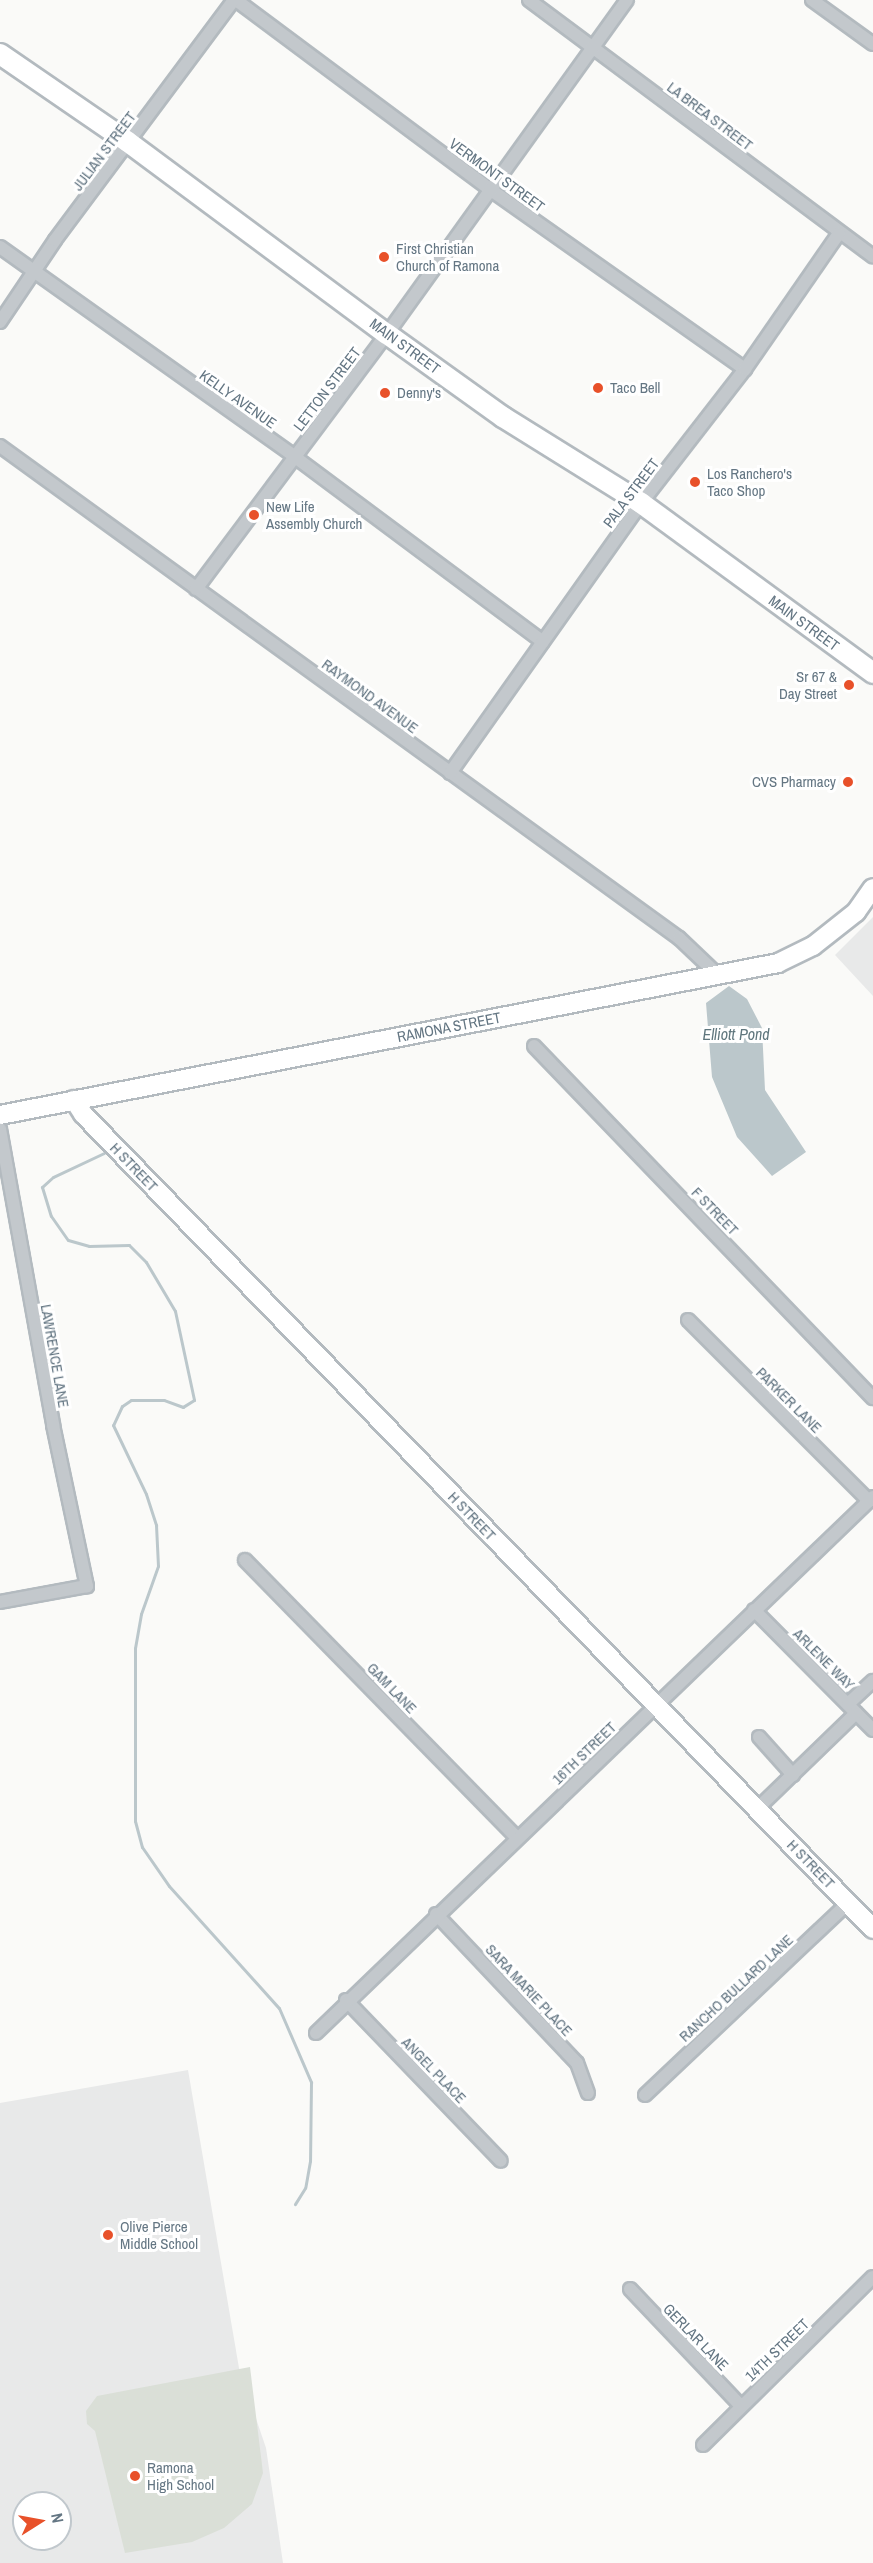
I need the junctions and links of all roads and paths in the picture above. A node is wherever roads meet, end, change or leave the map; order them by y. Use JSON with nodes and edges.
{"nodes":[{"id":1,"x":235,"y":0,"type":"edge"},
{"id":2,"x":529,"y":0,"type":"edge"},
{"id":3,"x":627,"y":0,"type":"edge"},
{"id":4,"x":812,"y":0,"type":"edge"},
{"id":5,"x":873,"y":44,"type":"edge"},
{"id":6,"x":592,"y":45,"type":"junction"},
{"id":7,"x":0,"y":54,"type":"edge"},
{"id":8,"x":128,"y":142,"type":"junction"},
{"id":9,"x":491,"y":190,"type":"junction"},
{"id":10,"x":840,"y":232,"type":"junction"},
{"id":11,"x":0,"y":247,"type":"edge"},
{"id":12,"x":873,"y":256,"type":"edge"},
{"id":13,"x":34,"y":271,"type":"junction"},
{"id":14,"x":0,"y":322,"type":"edge"},
{"id":15,"x":387,"y":334,"type":"junction"},
{"id":16,"x":745,"y":369,"type":"junction"},
{"id":17,"x":0,"y":446,"type":"edge"},
{"id":18,"x":295,"y":457,"type":"junction"},
{"id":19,"x":641,"y":503,"type":"junction"},
{"id":20,"x":196,"y":589,"type":"junction"},
{"id":21,"x":543,"y":642,"type":"junction"},
{"id":22,"x":873,"y":673,"type":"edge"},
{"id":23,"x":450,"y":773,"type":"junction"},
{"id":24,"x":873,"y":888,"type":"edge"},
{"id":25,"x":718,"y":975,"type":"junction"},
{"id":26,"x":534,"y":1046,"type":"dead end"},
{"id":27,"x":74,"y":1100,"type":"junction"},
{"id":28,"x":0,"y":1115,"type":"edge"},
{"id":29,"x":0,"y":1129,"type":"edge"},
{"id":30,"x":688,"y":1320,"type":"dead end"},
{"id":31,"x":873,"y":1398,"type":"edge"},
{"id":32,"x":871,"y":1499,"type":"edge"},
{"id":33,"x":245,"y":1560,"type":"dead end"},
{"id":34,"x":0,"y":1602,"type":"edge"},
{"id":35,"x":754,"y":1610,"type":"junction"},
{"id":36,"x":873,"y":1682,"type":"edge"},
{"id":37,"x":656,"y":1705,"type":"junction"},
{"id":38,"x":852,"y":1709,"type":"junction"},
{"id":39,"x":873,"y":1730,"type":"edge"},
{"id":40,"x":759,"y":1737,"type":"dead end"},
{"id":41,"x":793,"y":1775,"type":"junction"},
{"id":42,"x":757,"y":1809,"type":"junction"},
{"id":43,"x":517,"y":1838,"type":"junction"},
{"id":44,"x":848,"y":1903,"type":"junction"},
{"id":45,"x":436,"y":1914,"type":"junction"},
{"id":46,"x":873,"y":1929,"type":"edge"},
{"id":47,"x":346,"y":2000,"type":"junction"},
{"id":48,"x":316,"y":2033,"type":"dead end"},
{"id":49,"x":588,"y":2093,"type":"dead end"},
{"id":50,"x":645,"y":2095,"type":"dead end"},
{"id":51,"x":501,"y":2161,"type":"dead end"},
{"id":52,"x":873,"y":2277,"type":"edge"},
{"id":53,"x":630,"y":2289,"type":"dead end"},
{"id":54,"x":741,"y":2406,"type":"junction"},
{"id":55,"x":703,"y":2445,"type":"dead end"}],
"edges":[{"from":1,"to":8,"type":"street","name":"JULIAN STREET"},
{"from":1,"to":9,"type":"street","name":"VERMONT STREET"},
{"from":2,"to":6,"type":"street","name":"LA BREA STREET"},
{"from":3,"to":6,"type":"street","name":"LETTON STREET"},
{"from":4,"to":5,"type":"street"},
{"from":6,"to":9,"type":"street","name":"LETTON STREET"},
{"from":6,"to":10,"type":"street","name":"LA BREA STREET"},
{"from":7,"to":8,"type":"main road","name":"MAIN STREET"},
{"from":8,"to":13,"type":"street","name":"JULIAN STREET"},
{"from":8,"to":15,"type":"main road","name":"MAIN STREET"},
{"from":9,"to":15,"type":"street","name":"LETTON STREET"},
{"from":9,"to":16,"type":"street","name":"VERMONT STREET"},
{"from":10,"to":12,"type":"street","name":"LA BREA STREET"},
{"from":10,"to":16,"type":"street","name":"PALA STREET"},
{"from":11,"to":13,"type":"street","name":"KELLY AVENUE"},
{"from":13,"to":14,"type":"street","name":"JULIAN STREET"},
{"from":13,"to":18,"type":"street","name":"KELLY AVENUE"},
{"from":15,"to":18,"type":"street","name":"LETTON STREET"},
{"from":15,"to":19,"type":"main road","name":"MAIN STREET"},
{"from":16,"to":19,"type":"street","name":"PALA STREET"},
{"from":17,"to":20,"type":"street","name":"RAYMOND AVENUE"},
{"from":18,"to":20,"type":"street","name":"LETTON STREET"},
{"from":18,"to":21,"type":"street","name":"KELLY AVENUE"},
{"from":19,"to":21,"type":"street","name":"PALA STREET"},
{"from":19,"to":22,"type":"main road","name":"MAIN STREET"},
{"from":20,"to":23,"type":"street","name":"RAYMOND AVENUE"},
{"from":21,"to":23,"type":"street","name":"PALA STREET"},
{"from":23,"to":25,"type":"street","name":"RAYMOND AVENUE"},
{"from":24,"to":25,"type":"street","name":"RAMONA STREET"},
{"from":25,"to":27,"type":"street","name":"RAMONA STREET"},
{"from":26,"to":31,"type":"street","name":"F STREET"},
{"from":27,"to":28,"type":"street","name":"RAMONA STREET"},
{"from":27,"to":37,"type":"street","name":"H STREET"},
{"from":29,"to":34,"type":"street","name":"LAWRENCE LANE"},
{"from":30,"to":32,"type":"street","name":"PARKER LANE"},
{"from":32,"to":35,"type":"street","name":"16TH STREET"},
{"from":33,"to":43,"type":"street","name":"GAM LANE"},
{"from":35,"to":37,"type":"street","name":"16TH STREET"},
{"from":35,"to":38,"type":"street","name":"ARLENE WAY"},
{"from":36,"to":38,"type":"street"},
{"from":37,"to":42,"type":"street","name":"H STREET"},
{"from":37,"to":43,"type":"street","name":"16TH STREET"},
{"from":38,"to":39,"type":"street","name":"ARLENE WAY"},
{"from":38,"to":41,"type":"street"},
{"from":40,"to":41,"type":"street"},
{"from":41,"to":42,"type":"street"},
{"from":42,"to":44,"type":"street","name":"H STREET"},
{"from":43,"to":45,"type":"street","name":"16TH STREET"},
{"from":44,"to":46,"type":"street","name":"H STREET"},
{"from":44,"to":50,"type":"street","name":"RANCHO BULLARD LANE"},
{"from":45,"to":47,"type":"street","name":"16TH STREET"},
{"from":45,"to":49,"type":"street","name":"SARA MARIE PLACE"},
{"from":47,"to":48,"type":"street","name":"16TH STREET"},
{"from":47,"to":51,"type":"street","name":"ANGEL PLACE"},
{"from":52,"to":54,"type":"street","name":"14TH STREET"},
{"from":53,"to":54,"type":"street","name":"GERLAR LANE"},
{"from":54,"to":55,"type":"street","name":"14TH STREET"}]}
